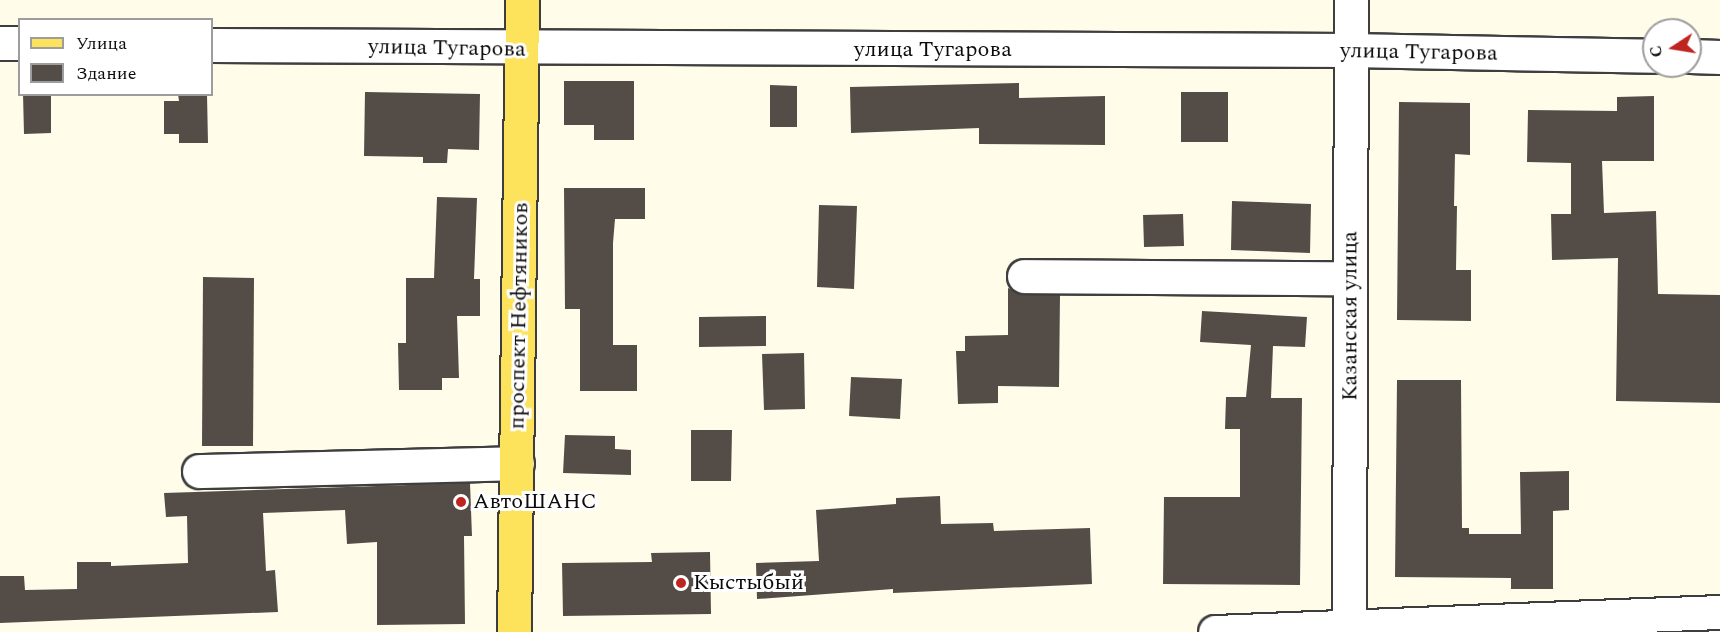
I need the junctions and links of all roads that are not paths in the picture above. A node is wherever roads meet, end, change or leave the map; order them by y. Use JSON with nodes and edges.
{"nodes":[{"id":1,"x":522,"y":0,"type":"edge"},
{"id":2,"x":1351,"y":0,"type":"edge"},
{"id":3,"x":0,"y":43,"type":"edge"},
{"id":4,"x":18,"y":43,"type":"edge"},
{"id":5,"x":213,"y":45,"type":"edge"},
{"id":6,"x":521,"y":49,"type":"junction"},
{"id":7,"x":1350,"y":50,"type":"junction"},
{"id":8,"x":1642,"y":56,"type":"edge"},
{"id":9,"x":1702,"y":56,"type":"edge"},
{"id":10,"x":1720,"y":57,"type":"edge"},
{"id":11,"x":1024,"y":276,"type":"dead end"},
{"id":12,"x":1350,"y":278,"type":"junction"},
{"id":13,"x":517,"y":463,"type":"junction"},
{"id":14,"x":199,"y":471,"type":"dead end"},
{"id":15,"x":1720,"y":612,"type":"edge"},
{"id":16,"x":1349,"y":630,"type":"edge"},
{"id":17,"x":514,"y":632,"type":"edge"},
{"id":18,"x":1215,"y":632,"type":"edge"}],
"edges":[{"from":1,"to":6,"type":"main road","name":"проспект Нефтяников"},
{"from":2,"to":7,"type":"street","name":"Казанская улица"},
{"from":3,"to":4,"type":"street"},
{"from":5,"to":6,"type":"street","name":"улица Тугарова"},
{"from":6,"to":7,"type":"street","name":"улица Тугарова"},
{"from":6,"to":13,"type":"main road","name":"проспект Нефтяников"},
{"from":7,"to":8,"type":"street","name":"улица Тугарова"},
{"from":7,"to":12,"type":"street","name":"Казанская улица"},
{"from":9,"to":10,"type":"street"},
{"from":11,"to":12,"type":"street"},
{"from":12,"to":16,"type":"street","name":"Казанская улица"},
{"from":13,"to":14,"type":"street"},
{"from":13,"to":17,"type":"main road","name":"проспект Нефтяников"},
{"from":15,"to":16,"type":"street"},
{"from":16,"to":18,"type":"street"}]}
